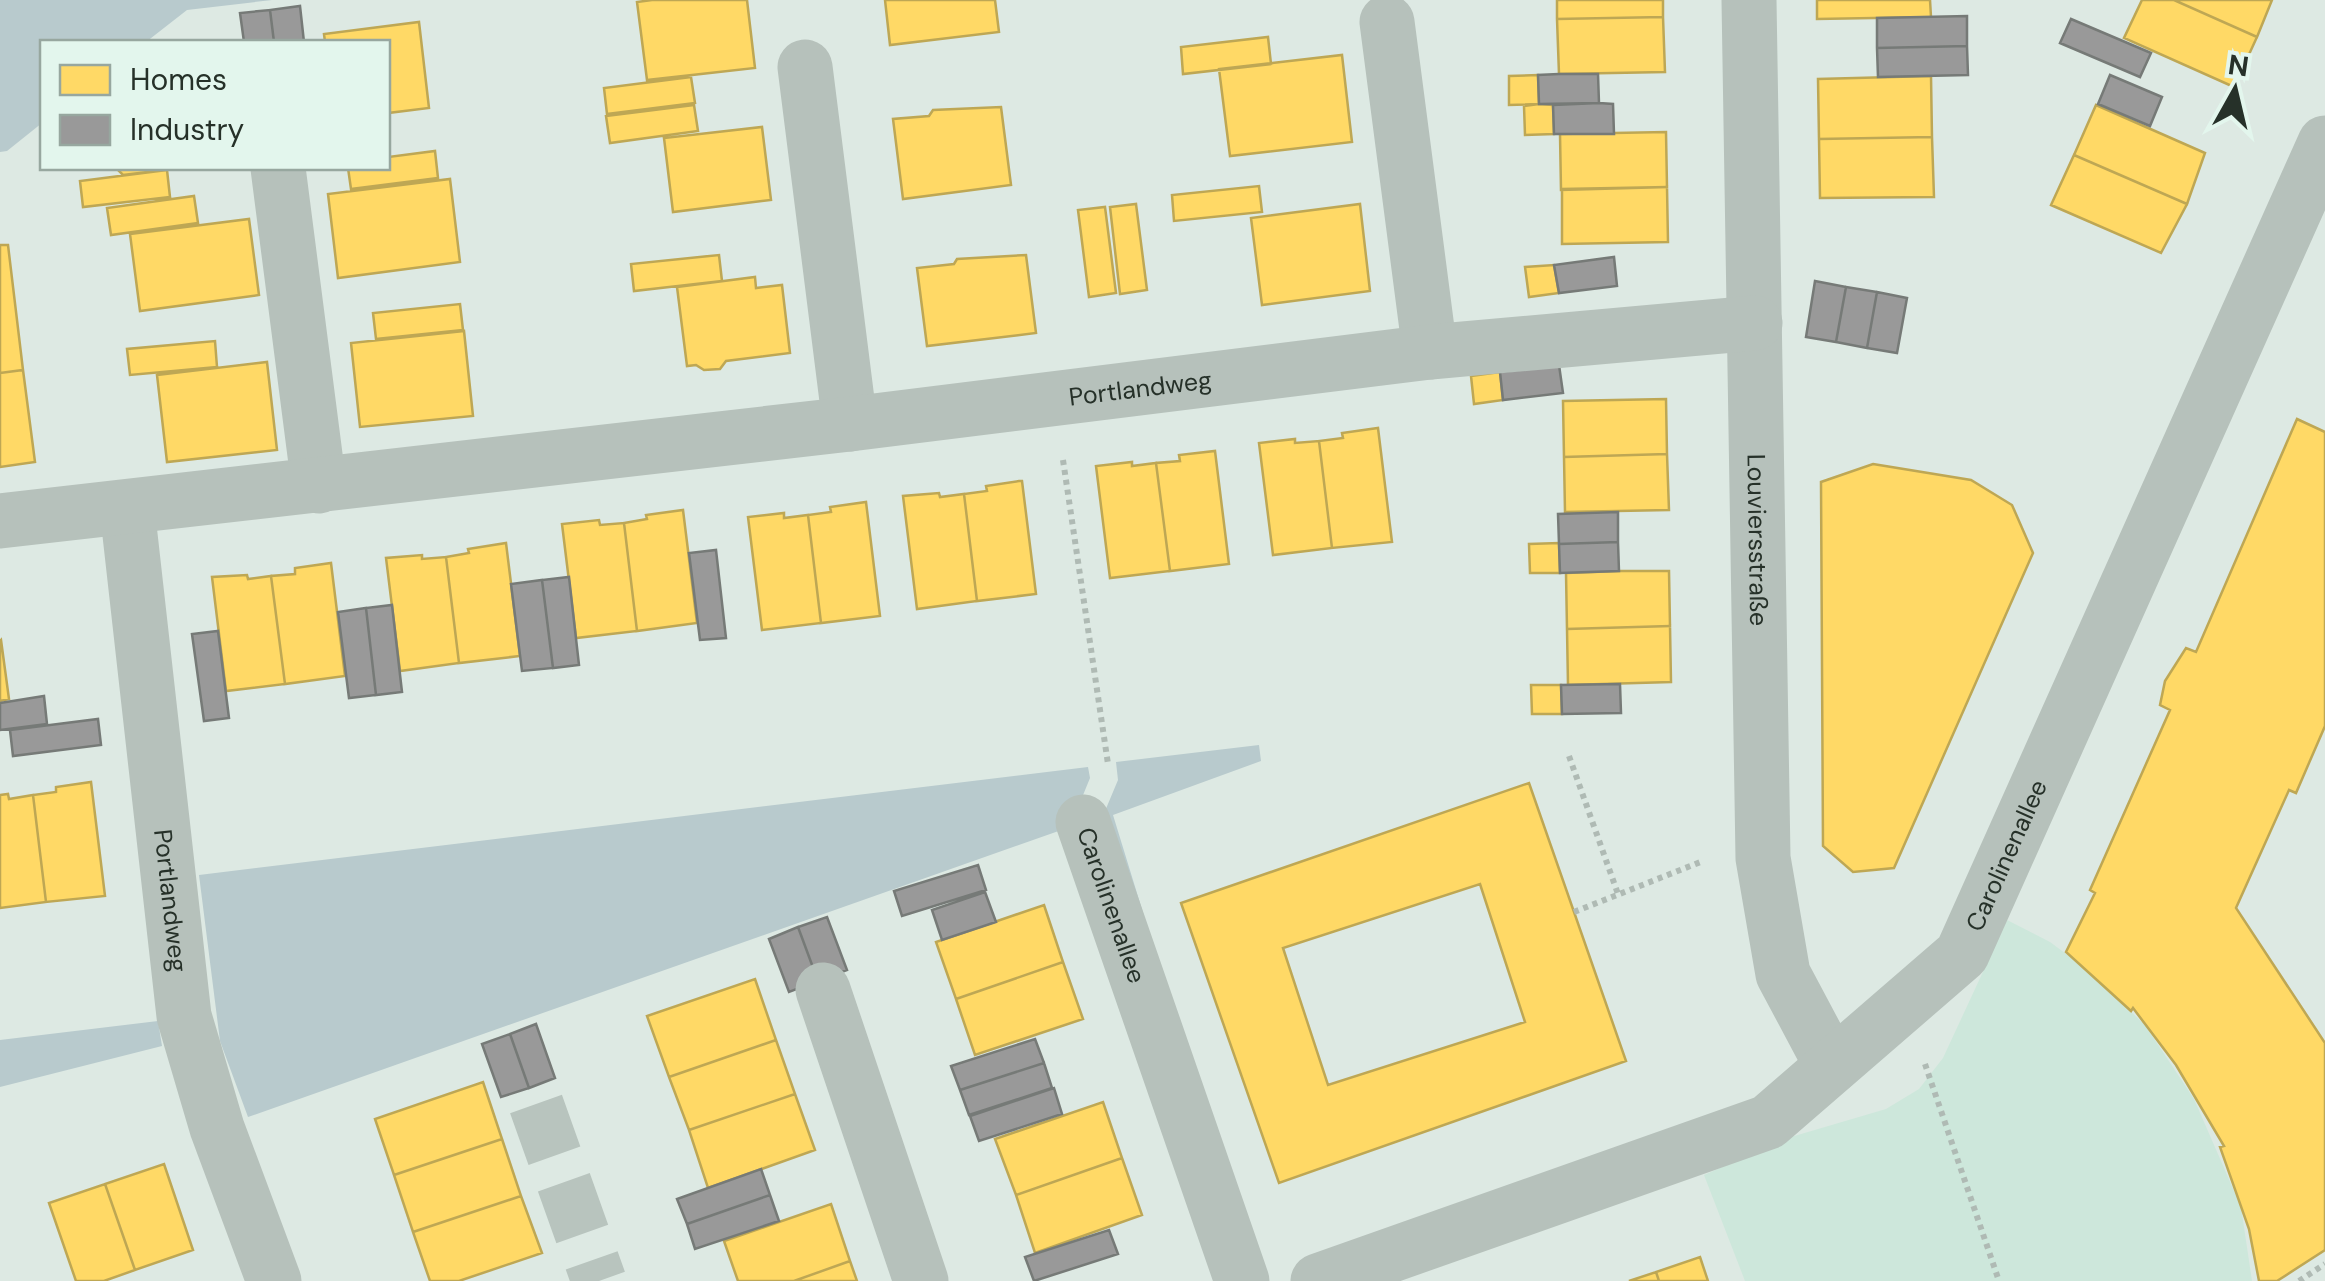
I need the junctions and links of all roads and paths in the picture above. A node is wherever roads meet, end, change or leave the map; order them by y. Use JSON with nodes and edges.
{"nodes":[{"id":1,"x":1749,"y":0,"type":"edge"},
{"id":2,"x":1387,"y":22,"type":"dead end"},
{"id":3,"x":804,"y":67,"type":"dead end"},
{"id":4,"x":2325,"y":143,"type":"edge"},
{"id":5,"x":278,"y":170,"type":"edge"},
{"id":6,"x":1755,"y":323,"type":"junction"},
{"id":7,"x":1430,"y":352,"type":"junction"},
{"id":8,"x":1054,"y":400,"type":"junction"},
{"id":9,"x":850,"y":424,"type":"junction"},
{"id":10,"x":319,"y":486,"type":"junction"},
{"id":11,"x":127,"y":508,"type":"junction"},
{"id":12,"x":0,"y":521,"type":"edge"},
{"id":13,"x":1569,"y":756,"type":"dead end"},
{"id":14,"x":1083,"y":822,"type":"joint"},
{"id":15,"x":1763,"y":858,"type":"junction"},
{"id":16,"x":1618,"y":894,"type":"junction"},
{"id":17,"x":1574,"y":912,"type":"dead end"},
{"id":18,"x":823,"y":990,"type":"dead end"},
{"id":19,"x":1904,"y":1004,"type":"junction"},
{"id":20,"x":1832,"y":1066,"type":"junction"},
{"id":21,"x":2325,"y":1264,"type":"edge"},
{"id":22,"x":274,"y":1281,"type":"edge"},
{"id":23,"x":922,"y":1281,"type":"edge"},
{"id":24,"x":1242,"y":1281,"type":"edge"},
{"id":25,"x":1318,"y":1281,"type":"edge"},
{"id":26,"x":1999,"y":1281,"type":"edge"},
{"id":27,"x":2299,"y":1281,"type":"edge"}],
"edges":[{"from":1,"to":6,"type":"street","name":"Louviersstraße"},
{"from":2,"to":7,"type":"street"},
{"from":3,"to":9,"type":"street"},
{"from":4,"to":19,"type":"street","name":"Carolinenallee"},
{"from":5,"to":10,"type":"street"},
{"from":6,"to":7,"type":"street","name":"Portlandweg"},
{"from":6,"to":15,"type":"street","name":"Louviersstraße"},
{"from":7,"to":8,"type":"street","name":"Portlandweg"},
{"from":8,"to":9,"type":"street","name":"Portlandweg"},
{"from":8,"to":14,"type":"path","name":"Carolinenallee"},
{"from":9,"to":10,"type":"street","name":"Portlandweg"},
{"from":10,"to":11,"type":"street","name":"Portlandweg"},
{"from":11,"to":12,"type":"street","name":"Portlandweg"},
{"from":11,"to":22,"type":"street","name":"Portlandweg"},
{"from":13,"to":16,"type":"path"},
{"from":14,"to":24,"type":"street","name":"Carolinenallee"},
{"from":15,"to":16,"type":"path"},
{"from":15,"to":20,"type":"street","name":"Louviersstraße"},
{"from":16,"to":17,"type":"path"},
{"from":18,"to":23,"type":"street"},
{"from":19,"to":20,"type":"street","name":"Carolinenallee"},
{"from":19,"to":26,"type":"path"},
{"from":20,"to":25,"type":"street","name":"Carolinenallee"},
{"from":21,"to":27,"type":"path"}]}
